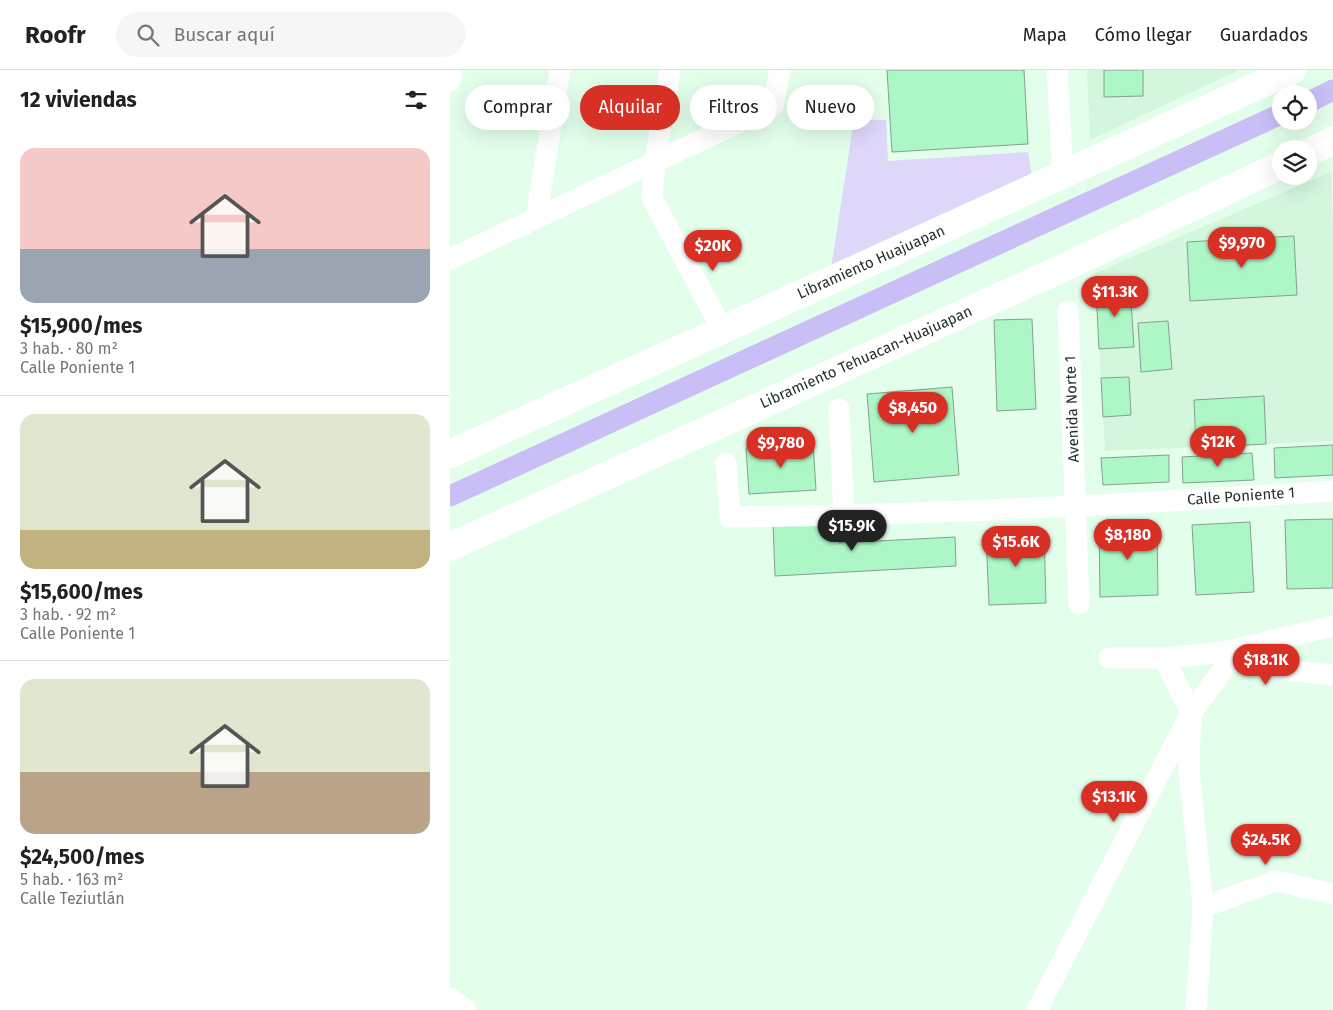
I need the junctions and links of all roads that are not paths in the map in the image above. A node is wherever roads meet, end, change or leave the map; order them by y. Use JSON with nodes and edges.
{"nodes":[{"id":1,"x":452,"y":70,"type":"edge"},
{"id":2,"x":560,"y":70,"type":"edge"},
{"id":3,"x":670,"y":70,"type":"edge"},
{"id":4,"x":780,"y":70,"type":"edge"},
{"id":5,"x":1057,"y":70,"type":"edge"},
{"id":6,"x":1292,"y":70,"type":"edge"},
{"id":7,"x":450,"y":82,"type":"edge"},
{"id":8,"x":1333,"y":140,"type":"edge"},
{"id":9,"x":1317,"y":148,"type":"edge"},
{"id":10,"x":655,"y":162,"type":"junction"},
{"id":11,"x":1272,"y":169,"type":"edge"},
{"id":12,"x":1063,"y":176,"type":"junction"},
{"id":13,"x":536,"y":219,"type":"junction"},
{"id":14,"x":450,"y":260,"type":"edge"},
{"id":15,"x":1068,"y":311,"type":"dead end"},
{"id":16,"x":722,"y":329,"type":"junction"},
{"id":17,"x":839,"y":409,"type":"dead end"},
{"id":18,"x":450,"y":454,"type":"edge"},
{"id":19,"x":726,"y":463,"type":"dead end"},
{"id":20,"x":1333,"y":490,"type":"edge"},
{"id":21,"x":1076,"y":507,"type":"junction"},
{"id":22,"x":844,"y":516,"type":"junction"},
{"id":23,"x":450,"y":547,"type":"edge"},
{"id":24,"x":1079,"y":604,"type":"dead end"},
{"id":25,"x":1333,"y":626,"type":"edge"},
{"id":26,"x":1227,"y":656,"type":"junction"},
{"id":27,"x":1109,"y":658,"type":"dead end"},
{"id":28,"x":1164,"y":658,"type":"junction"},
{"id":29,"x":1333,"y":675,"type":"edge"},
{"id":30,"x":1192,"y":713,"type":"junction"},
{"id":31,"x":1333,"y":894,"type":"edge"},
{"id":32,"x":1203,"y":907,"type":"junction"},
{"id":33,"x":450,"y":998,"type":"edge"},
{"id":34,"x":466,"y":1010,"type":"edge"},
{"id":35,"x":1037,"y":1010,"type":"edge"},
{"id":36,"x":1196,"y":1010,"type":"edge"}],
"edges":[{"from":1,"to":7,"type":"street"},
{"from":2,"to":13,"type":"street"},
{"from":3,"to":10,"type":"street"},
{"from":4,"to":10,"type":"street"},
{"from":5,"to":12,"type":"street"},
{"from":6,"to":12,"type":"main road","name":"Libramiento Huajuapan"},
{"from":8,"to":9,"type":"main road"},
{"from":10,"to":13,"type":"street"},
{"from":10,"to":16,"type":"street"},
{"from":11,"to":23,"type":"main road","name":"Libramiento Tehuacan-Huajuapan"},
{"from":12,"to":16,"type":"main road","name":"Libramiento Huajuapan"},
{"from":13,"to":14,"type":"street"},
{"from":15,"to":21,"type":"street","name":"Avenida Norte 1"},
{"from":16,"to":18,"type":"main road","name":"Libramiento Huajuapan"},
{"from":17,"to":22,"type":"street"},
{"from":19,"to":22,"type":"street","name":"Calle Poniente 1"},
{"from":20,"to":21,"type":"street","name":"Calle Poniente 1"},
{"from":21,"to":22,"type":"street","name":"Calle Poniente 1"},
{"from":21,"to":24,"type":"street","name":"Avenida Norte 1"},
{"from":25,"to":26,"type":"street"},
{"from":26,"to":28,"type":"street"},
{"from":26,"to":29,"type":"street"},
{"from":26,"to":30,"type":"street"},
{"from":27,"to":28,"type":"street"},
{"from":28,"to":30,"type":"street"},
{"from":30,"to":32,"type":"street"},
{"from":30,"to":35,"type":"street"},
{"from":31,"to":32,"type":"street"},
{"from":32,"to":36,"type":"street"},
{"from":33,"to":34,"type":"street"}]}
